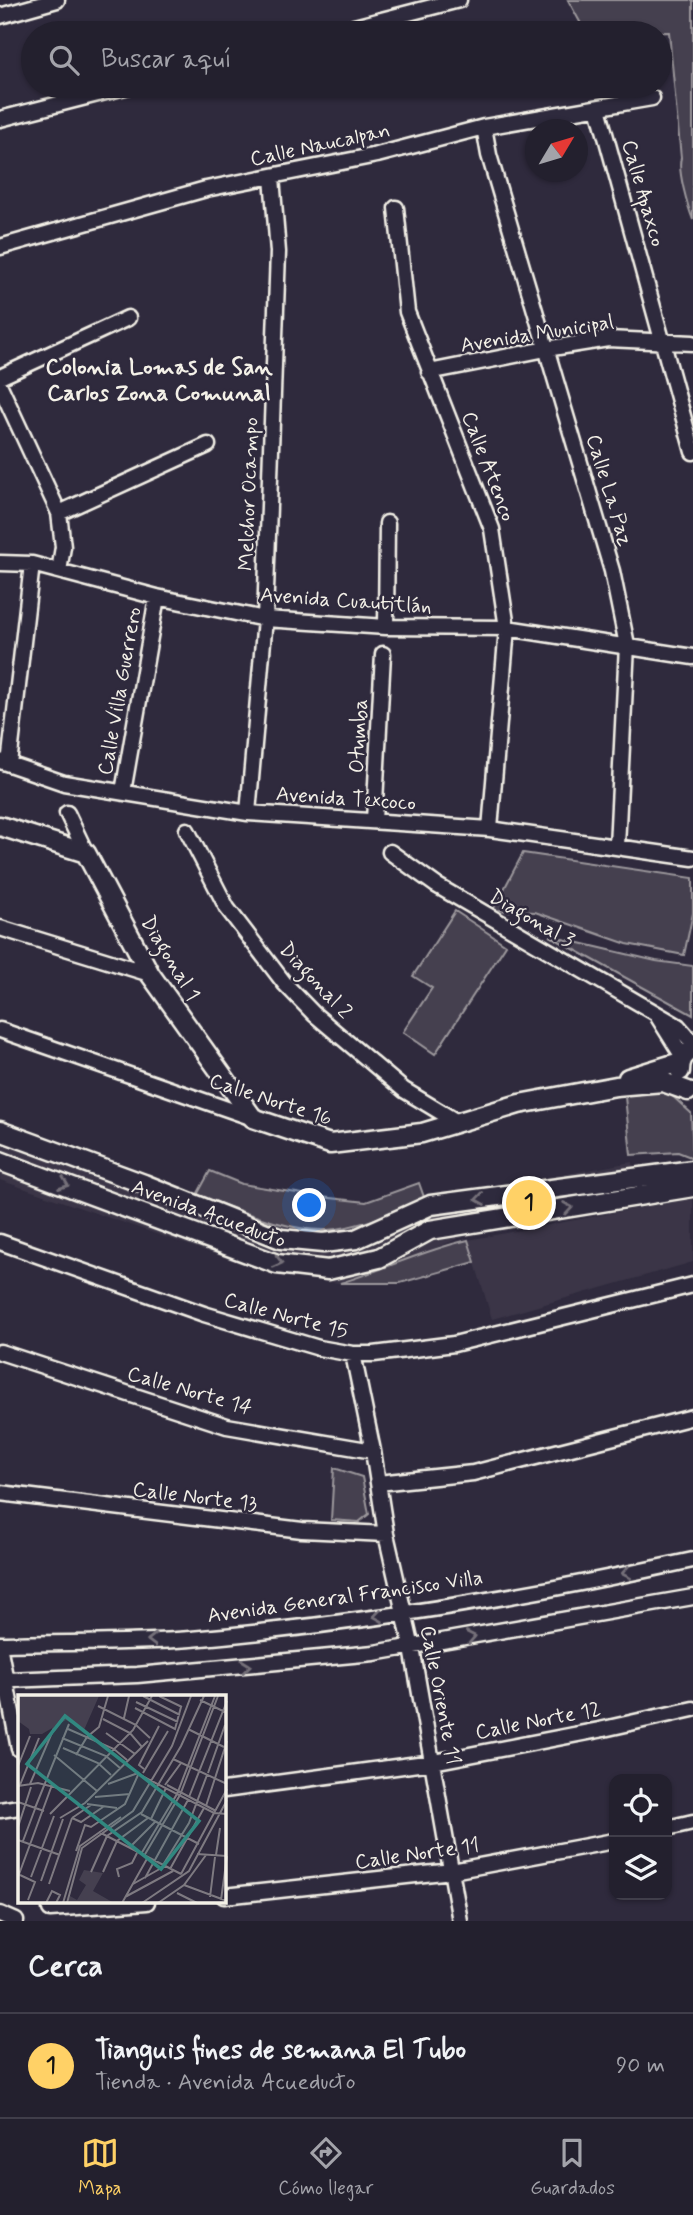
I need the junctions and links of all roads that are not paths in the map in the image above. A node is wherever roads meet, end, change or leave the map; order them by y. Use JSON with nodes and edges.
{"nodes":[{"id":1,"x":57,"y":0,"type":"edge"},
{"id":2,"x":459,"y":0,"type":"edge"},
{"id":3,"x":0,"y":16,"type":"edge"},
{"id":4,"x":378,"y":21,"type":"edge"},
{"id":5,"x":82,"y":98,"type":"edge"},
{"id":6,"x":652,"y":98,"type":"dead end"},
{"id":7,"x":598,"y":108,"type":"junction"},
{"id":8,"x":0,"y":119,"type":"edge"},
{"id":9,"x":484,"y":127,"type":"junction"},
{"id":10,"x":272,"y":177,"type":"junction"},
{"id":11,"x":396,"y":208,"type":"dead end"},
{"id":12,"x":0,"y":247,"type":"edge"},
{"id":13,"x":128,"y":317,"type":"dead end"},
{"id":14,"x":664,"y":341,"type":"junction"},
{"id":15,"x":693,"y":343,"type":"edge"},
{"id":16,"x":546,"y":348,"type":"junction"},
{"id":17,"x":429,"y":372,"type":"junction"},
{"id":18,"x":0,"y":377,"type":"edge"},
{"id":19,"x":0,"y":386,"type":"edge"},
{"id":20,"x":208,"y":445,"type":"dead end"},
{"id":21,"x":693,"y":452,"type":"edge"},
{"id":22,"x":59,"y":513,"type":"junction"},
{"id":23,"x":387,"y":523,"type":"dead end"},
{"id":24,"x":0,"y":563,"type":"edge"},
{"id":25,"x":32,"y":564,"type":"junction"},
{"id":26,"x":59,"y":571,"type":"junction"},
{"id":27,"x":157,"y":597,"type":"junction"},
{"id":28,"x":265,"y":619,"type":"junction"},
{"id":29,"x":386,"y":627,"type":"junction"},
{"id":30,"x":508,"y":628,"type":"junction"},
{"id":31,"x":627,"y":645,"type":"junction"},
{"id":32,"x":383,"y":654,"type":"dead end"},
{"id":33,"x":693,"y":657,"type":"edge"},
{"id":34,"x":5,"y":762,"type":"edge"},
{"id":35,"x":123,"y":792,"type":"junction"},
{"id":36,"x":67,"y":813,"type":"dead end"},
{"id":37,"x":248,"y":813,"type":"junction"},
{"id":38,"x":374,"y":821,"type":"junction"},
{"id":39,"x":0,"y":826,"type":"edge"},
{"id":40,"x":490,"y":829,"type":"junction"},
{"id":41,"x":187,"y":830,"type":"dead end"},
{"id":42,"x":617,"y":846,"type":"junction"},
{"id":43,"x":390,"y":852,"type":"dead end"},
{"id":44,"x":86,"y":853,"type":"junction"},
{"id":45,"x":693,"y":858,"type":"edge"},
{"id":46,"x":0,"y":928,"type":"edge"},
{"id":47,"x":150,"y":974,"type":"junction"},
{"id":48,"x":0,"y":1030,"type":"edge"},
{"id":49,"x":687,"y":1053,"type":"edge"},
{"id":50,"x":616,"y":1086,"type":"junction"},
{"id":51,"x":691,"y":1093,"type":"edge"},
{"id":52,"x":253,"y":1118,"type":"junction"},
{"id":53,"x":457,"y":1122,"type":"junction"},
{"id":54,"x":0,"y":1131,"type":"edge"},
{"id":55,"x":0,"y":1161,"type":"edge"},
{"id":56,"x":693,"y":1170,"type":"edge"},
{"id":57,"x":693,"y":1187,"type":"edge"},
{"id":58,"x":0,"y":1242,"type":"edge"},
{"id":59,"x":693,"y":1285,"type":"edge"},
{"id":60,"x":0,"y":1352,"type":"edge"},
{"id":61,"x":353,"y":1354,"type":"junction"},
{"id":62,"x":693,"y":1417,"type":"edge"},
{"id":63,"x":373,"y":1451,"type":"junction"},
{"id":64,"x":378,"y":1483,"type":"junction"},
{"id":65,"x":0,"y":1493,"type":"edge"},
{"id":66,"x":386,"y":1534,"type":"junction"},
{"id":67,"x":693,"y":1560,"type":"edge"},
{"id":68,"x":693,"y":1597,"type":"edge"},
{"id":69,"x":405,"y":1613,"type":"junction"},
{"id":70,"x":0,"y":1644,"type":"edge"},
{"id":71,"x":412,"y":1648,"type":"junction"},
{"id":72,"x":0,"y":1650,"type":"edge"},
{"id":73,"x":7,"y":1680,"type":"junction"},
{"id":74,"x":693,"y":1709,"type":"edge"},
{"id":75,"x":7,"y":1719,"type":"edge"},
{"id":76,"x":18,"y":1746,"type":"edge"},
{"id":77,"x":433,"y":1762,"type":"junction"},
{"id":78,"x":226,"y":1790,"type":"edge"},
{"id":79,"x":18,"y":1807,"type":"edge"},
{"id":80,"x":0,"y":1810,"type":"edge"},
{"id":81,"x":693,"y":1822,"type":"edge"},
{"id":82,"x":672,"y":1827,"type":"edge"},
{"id":83,"x":609,"y":1842,"type":"edge"},
{"id":84,"x":452,"y":1871,"type":"junction"},
{"id":85,"x":226,"y":1896,"type":"edge"},
{"id":86,"x":122,"y":1904,"type":"edge"},
{"id":87,"x":50,"y":1910,"type":"edge"},
{"id":88,"x":0,"y":1914,"type":"edge"},
{"id":89,"x":16,"y":1921,"type":"edge"},
{"id":90,"x":460,"y":1921,"type":"edge"}],
"edges":[{"from":1,"to":3,"type":"street"},
{"from":2,"to":4,"type":"street"},
{"from":5,"to":8,"type":"street"},
{"from":6,"to":7,"type":"street","name":"Calle Naucalpan"},
{"from":7,"to":9,"type":"street","name":"Calle Naucalpan"},
{"from":7,"to":14,"type":"street","name":"Calle Apaxco"},
{"from":9,"to":10,"type":"street","name":"Calle Naucalpan"},
{"from":9,"to":16,"type":"street","name":"Calle La Paz"},
{"from":10,"to":12,"type":"street","name":"Calle Naucalpan"},
{"from":10,"to":28,"type":"street","name":"Melchor Ocampo"},
{"from":11,"to":17,"type":"street","name":"Calle Atenco"},
{"from":13,"to":18,"type":"street"},
{"from":14,"to":15,"type":"street","name":"Avenida Municipal"},
{"from":14,"to":16,"type":"street","name":"Avenida Municipal"},
{"from":14,"to":21,"type":"street","name":"Calle Apaxco"},
{"from":16,"to":17,"type":"street","name":"Avenida Municipal"},
{"from":16,"to":31,"type":"street","name":"Calle La Paz"},
{"from":17,"to":30,"type":"street","name":"Calle Atenco"},
{"from":19,"to":22,"type":"street"},
{"from":20,"to":22,"type":"street"},
{"from":22,"to":26,"type":"street"},
{"from":23,"to":29,"type":"street"},
{"from":24,"to":25,"type":"street","name":"Avenida Cuautitlán"},
{"from":25,"to":26,"type":"street","name":"Avenida Cuautitlán"},
{"from":25,"to":34,"type":"street"},
{"from":26,"to":27,"type":"street","name":"Avenida Cuautitlán"},
{"from":27,"to":28,"type":"street","name":"Avenida Cuautitlán"},
{"from":27,"to":35,"type":"street","name":"Calle Villa Guerrero"},
{"from":28,"to":29,"type":"street","name":"Avenida Cuautitlán"},
{"from":28,"to":37,"type":"street","name":"Melchor Ocampo"},
{"from":29,"to":30,"type":"street","name":"Avenida Cuautitlán"},
{"from":30,"to":31,"type":"street","name":"Avenida Cuautitlán"},
{"from":30,"to":40,"type":"street","name":"Calle Atenco"},
{"from":31,"to":33,"type":"street","name":"Avenida Cuautitlán"},
{"from":31,"to":42,"type":"street","name":"Calle La Paz"},
{"from":32,"to":38,"type":"street","name":"Otumba"},
{"from":34,"to":35,"type":"street","name":"Avenida Texcoco"},
{"from":35,"to":37,"type":"street","name":"Avenida Texcoco"},
{"from":36,"to":44,"type":"street","name":"Diagonal 1"},
{"from":37,"to":38,"type":"street","name":"Avenida Texcoco"},
{"from":38,"to":40,"type":"street","name":"Avenida Texcoco"},
{"from":39,"to":44,"type":"street"},
{"from":40,"to":42,"type":"street","name":"Avenida Texcoco"},
{"from":41,"to":53,"type":"street","name":"Diagonal 2"},
{"from":42,"to":45,"type":"street","name":"Avenida Texcoco"},
{"from":43,"to":49,"type":"street","name":"Diagonal 3"},
{"from":44,"to":47,"type":"street","name":"Diagonal 1"},
{"from":46,"to":47,"type":"street"},
{"from":47,"to":52,"type":"street","name":"Diagonal 1"},
{"from":48,"to":52,"type":"street","name":"Calle Norte 16"},
{"from":49,"to":50,"type":"street","name":"Calle Norte 16"},
{"from":49,"to":51,"type":"street"},
{"from":50,"to":51,"type":"street","name":"Calle Norte 16"},
{"from":50,"to":53,"type":"street","name":"Calle Norte 16"},
{"from":52,"to":53,"type":"street","name":"Calle Norte 16"},
{"from":56,"to":54,"type":"street","name":"Avenida Acueducto","one_way":true},
{"from":55,"to":57,"type":"street","name":"Avenida Acueducto","one_way":true},
{"from":58,"to":61,"type":"street","name":"Calle Norte 15"},
{"from":59,"to":61,"type":"street","name":"Calle Norte 15"},
{"from":60,"to":63,"type":"street","name":"Calle Norte 14"},
{"from":61,"to":63,"type":"street","name":"Calle Oriente 11"},
{"from":62,"to":64,"type":"street"},
{"from":63,"to":64,"type":"street","name":"Calle Oriente 11"},
{"from":64,"to":66,"type":"street","name":"Calle Oriente 11"},
{"from":65,"to":66,"type":"street","name":"Calle Norte 13"},
{"from":66,"to":69,"type":"street","name":"Calle Oriente 11"},
{"from":67,"to":69,"type":"street","name":"Avenida General Francisco Villa","one_way":true},
{"from":71,"to":68,"type":"street","one_way":true},
{"from":69,"to":70,"type":"street","name":"Avenida General Francisco Villa","one_way":true},
{"from":69,"to":71,"type":"street","name":"Calle Oriente 11"},
{"from":73,"to":71,"type":"street","one_way":true},
{"from":71,"to":77,"type":"street","name":"Calle Oriente 11"},
{"from":72,"to":73,"type":"street"},
{"from":73,"to":75,"type":"street"},
{"from":74,"to":77,"type":"street","name":"Calle Norte 12"},
{"from":75,"to":76,"type":"street"},
{"from":77,"to":78,"type":"street","name":"Calle Norte 12"},
{"from":77,"to":84,"type":"street","name":"Calle Oriente 11"},
{"from":79,"to":80,"type":"street"},
{"from":81,"to":82,"type":"street"},
{"from":83,"to":84,"type":"street","name":"Calle Norte 11"},
{"from":84,"to":85,"type":"street","name":"Calle Norte 11"},
{"from":84,"to":90,"type":"street","name":"Calle Oriente 11"},
{"from":86,"to":87,"type":"street"},
{"from":88,"to":89,"type":"street"}]}
